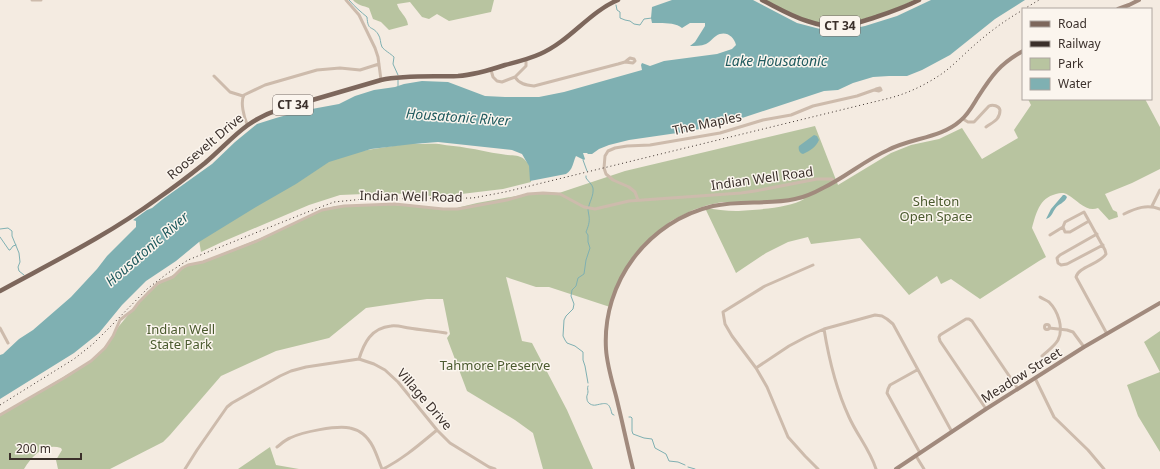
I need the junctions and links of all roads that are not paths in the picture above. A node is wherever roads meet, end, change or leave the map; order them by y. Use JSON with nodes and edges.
{"nodes":[{"id":1,"x":32,"y":0,"type":"edge"},
{"id":2,"x":41,"y":0,"type":"edge"},
{"id":3,"x":346,"y":0,"type":"edge"},
{"id":4,"x":618,"y":0,"type":"edge"},
{"id":5,"x":762,"y":0,"type":"edge"},
{"id":6,"x":919,"y":0,"type":"edge"},
{"id":7,"x":1139,"y":0,"type":"edge"},
{"id":8,"x":1121,"y":8,"type":"edge"},
{"id":9,"x":1022,"y":52,"type":"edge"},
{"id":10,"x":526,"y":59,"type":"junction"},
{"id":11,"x":625,"y":62,"type":"dead end"},
{"id":12,"x":379,"y":64,"type":"junction"},
{"id":13,"x":491,"y":70,"type":"junction"},
{"id":14,"x":214,"y":76,"type":"dead end"},
{"id":15,"x":515,"y":77,"type":"junction"},
{"id":16,"x":381,"y":80,"type":"junction"},
{"id":17,"x":874,"y":90,"type":"dead end"},
{"id":18,"x":243,"y":96,"type":"junction"},
{"id":19,"x":963,"y":119,"type":"junction"},
{"id":20,"x":247,"y":124,"type":"junction"},
{"id":21,"x":986,"y":127,"type":"dead end"},
{"id":22,"x":835,"y":182,"type":"junction"},
{"id":23,"x":1160,"y":190,"type":"edge"},
{"id":24,"x":638,"y":200,"type":"junction"},
{"id":25,"x":1152,"y":206,"type":"junction"},
{"id":26,"x":1160,"y":209,"type":"edge"},
{"id":27,"x":1124,"y":214,"type":"dead end"},
{"id":28,"x":1089,"y":222,"type":"junction"},
{"id":29,"x":1063,"y":227,"type":"junction"},
{"id":30,"x":1097,"y":234,"type":"junction"},
{"id":31,"x":1050,"y":235,"type":"dead end"},
{"id":32,"x":1103,"y":245,"type":"junction"},
{"id":33,"x":813,"y":265,"type":"dead end"},
{"id":34,"x":0,"y":291,"type":"edge"},
{"id":35,"x":1040,"y":297,"type":"dead end"},
{"id":36,"x":1160,"y":303,"type":"edge"},
{"id":37,"x":0,"y":328,"type":"edge"},
{"id":38,"x":1049,"y":328,"type":"dead end"},
{"id":39,"x":824,"y":329,"type":"junction"},
{"id":40,"x":1060,"y":329,"type":"junction"},
{"id":41,"x":446,"y":333,"type":"dead end"},
{"id":42,"x":1107,"y":334,"type":"junction"},
{"id":43,"x":8,"y":343,"type":"dead end"},
{"id":44,"x":1084,"y":347,"type":"junction"},
{"id":45,"x":1042,"y":356,"type":"dead end"},
{"id":46,"x":359,"y":359,"type":"junction"},
{"id":47,"x":756,"y":368,"type":"junction"},
{"id":48,"x":918,"y":370,"type":"junction"},
{"id":49,"x":1035,"y":378,"type":"junction"},
{"id":50,"x":1018,"y":389,"type":"junction"},
{"id":51,"x":986,"y":408,"type":"junction"},
{"id":52,"x":0,"y":415,"type":"edge"},
{"id":53,"x":437,"y":430,"type":"junction"},
{"id":54,"x":952,"y":432,"type":"junction"},
{"id":55,"x":277,"y":447,"type":"dead end"},
{"id":56,"x":920,"y":453,"type":"junction"},
{"id":57,"x":916,"y":456,"type":"junction"},
{"id":58,"x":185,"y":469,"type":"edge"},
{"id":59,"x":382,"y":469,"type":"edge"},
{"id":60,"x":495,"y":469,"type":"edge"},
{"id":61,"x":633,"y":469,"type":"edge"},
{"id":62,"x":818,"y":469,"type":"edge"},
{"id":63,"x":876,"y":469,"type":"edge"},
{"id":64,"x":896,"y":469,"type":"edge"},
{"id":65,"x":924,"y":469,"type":"edge"},
{"id":66,"x":1104,"y":469,"type":"edge"}],
"edges":[{"from":1,"to":2,"type":"street"},
{"from":3,"to":12,"type":"street"},
{"from":4,"to":10,"type":"main road","name":"Roosevelt Drive","number":"CT 34"},
{"from":5,"to":6,"type":"main road","number":"CT 34"},
{"from":7,"to":8,"type":"main road"},
{"from":9,"to":19,"type":"main road"},
{"from":10,"to":13,"type":"main road","name":"Roosevelt Drive","number":"CT 34"},
{"from":10,"to":15,"type":"street"},
{"from":11,"to":15,"type":"street"},
{"from":12,"to":16,"type":"street"},
{"from":12,"to":18,"type":"street"},
{"from":13,"to":15,"type":"street"},
{"from":13,"to":16,"type":"main road","name":"Roosevelt Drive","number":"CT 34"},
{"from":14,"to":18,"type":"street"},
{"from":16,"to":20,"type":"main road","name":"Roosevelt Drive","number":"CT 34"},
{"from":17,"to":24,"type":"street","name":"The Maples"},
{"from":18,"to":20,"type":"street"},
{"from":19,"to":21,"type":"street"},
{"from":19,"to":22,"type":"main road"},
{"from":20,"to":34,"type":"main road","name":"Roosevelt Drive","number":"CT 34"},
{"from":22,"to":24,"type":"street","name":"Indian Well Road"},
{"from":22,"to":61,"type":"main road"},
{"from":23,"to":25,"type":"street"},
{"from":24,"to":52,"type":"street","name":"Indian Well Road"},
{"from":25,"to":26,"type":"street"},
{"from":25,"to":27,"type":"street"},
{"from":28,"to":29,"type":"street"},
{"from":28,"to":29,"type":"street"},
{"from":28,"to":30,"type":"street"},
{"from":29,"to":31,"type":"street"},
{"from":30,"to":32,"type":"street"},
{"from":30,"to":32,"type":"street"},
{"from":32,"to":42,"type":"street"},
{"from":33,"to":47,"type":"street"},
{"from":35,"to":40,"type":"street"},
{"from":36,"to":42,"type":"main road","name":"Meadow Street"},
{"from":37,"to":43,"type":"street"},
{"from":38,"to":40,"type":"street"},
{"from":39,"to":47,"type":"street"},
{"from":39,"to":48,"type":"street"},
{"from":39,"to":63,"type":"street"},
{"from":40,"to":44,"type":"street"},
{"from":40,"to":45,"type":"street"},
{"from":41,"to":46,"type":"street"},
{"from":42,"to":44,"type":"main road","name":"Meadow Street"},
{"from":44,"to":49,"type":"main road","name":"Meadow Street"},
{"from":46,"to":53,"type":"street","name":"Village Drive"},
{"from":46,"to":58,"type":"street"},
{"from":47,"to":62,"type":"street"},
{"from":48,"to":54,"type":"street"},
{"from":48,"to":56,"type":"street"},
{"from":49,"to":50,"type":"main road","name":"Meadow Street"},
{"from":49,"to":66,"type":"street"},
{"from":50,"to":51,"type":"main road","name":"Meadow Street"},
{"from":50,"to":51,"type":"street"},
{"from":51,"to":54,"type":"main road","name":"Meadow Street"},
{"from":53,"to":59,"type":"street"},
{"from":53,"to":60,"type":"street","name":"Village Drive"},
{"from":54,"to":56,"type":"main road","name":"Meadow Street"},
{"from":55,"to":59,"type":"street"},
{"from":56,"to":57,"type":"main road","name":"Meadow Street"},
{"from":57,"to":64,"type":"main road","name":"Meadow Street"},
{"from":57,"to":65,"type":"street"}]}
